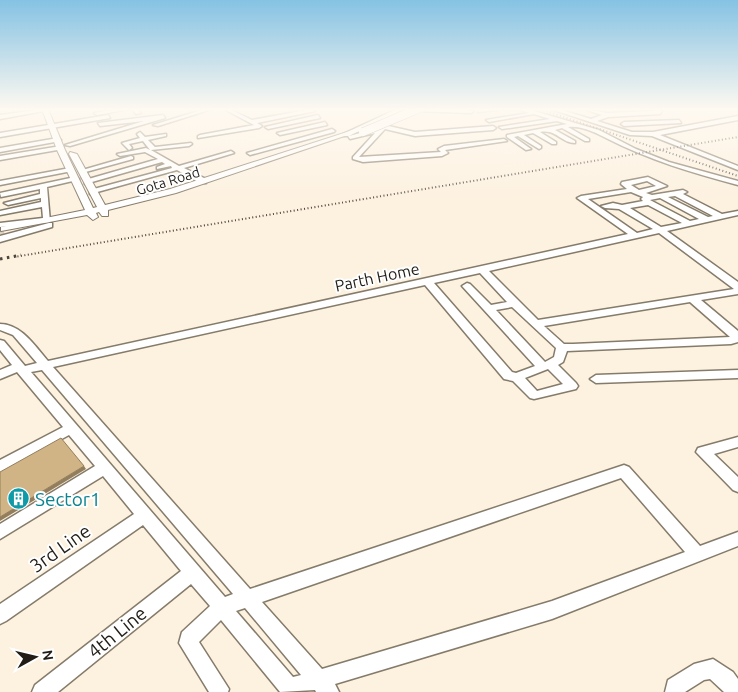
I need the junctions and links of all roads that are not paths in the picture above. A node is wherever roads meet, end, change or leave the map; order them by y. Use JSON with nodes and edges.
{"nodes":[{"id":1,"x":40,"y":141,"type":"edge"},
{"id":2,"x":48,"y":141,"type":"edge"},
{"id":3,"x":61,"y":141,"type":"edge"},
{"id":4,"x":63,"y":141,"type":"edge"},
{"id":5,"x":133,"y":141,"type":"edge"},
{"id":6,"x":146,"y":141,"type":"edge"},
{"id":7,"x":171,"y":141,"type":"edge"},
{"id":8,"x":294,"y":141,"type":"edge"},
{"id":9,"x":330,"y":141,"type":"edge"},
{"id":10,"x":332,"y":141,"type":"edge"},
{"id":11,"x":371,"y":141,"type":"edge"},
{"id":12,"x":501,"y":141,"type":"edge"},
{"id":13,"x":517,"y":141,"type":"edge"},
{"id":14,"x":530,"y":141,"type":"edge"},
{"id":15,"x":551,"y":141,"type":"edge"},
{"id":16,"x":617,"y":141,"type":"edge"},
{"id":17,"x":671,"y":141,"type":"edge"},
{"id":18,"x":554,"y":143,"type":"dead end"},
{"id":19,"x":177,"y":146,"type":"junction"},
{"id":20,"x":539,"y":147,"type":"dead end"},
{"id":21,"x":129,"y":148,"type":"dead end"},
{"id":22,"x":528,"y":149,"type":"dead end"},
{"id":23,"x":0,"y":150,"type":"edge"},
{"id":24,"x":162,"y":151,"type":"dead end"},
{"id":25,"x":206,"y":152,"type":"dead end"},
{"id":26,"x":231,"y":153,"type":"dead end"},
{"id":27,"x":250,"y":153,"type":"dead end"},
{"id":28,"x":120,"y":154,"type":"dead end"},
{"id":29,"x":0,"y":158,"type":"edge"},
{"id":30,"x":159,"y":158,"type":"junction"},
{"id":31,"x":178,"y":168,"type":"junction"},
{"id":32,"x":738,"y":168,"type":"edge"},
{"id":33,"x":70,"y":170,"type":"junction"},
{"id":34,"x":75,"y":179,"type":"junction"},
{"id":35,"x":87,"y":181,"type":"junction"},
{"id":36,"x":203,"y":181,"type":"junction"},
{"id":37,"x":738,"y":182,"type":"edge"},
{"id":38,"x":0,"y":183,"type":"edge"},
{"id":39,"x":43,"y":185,"type":"junction"},
{"id":40,"x":631,"y":190,"type":"dead end"},
{"id":41,"x":641,"y":192,"type":"dead end"},
{"id":42,"x":1,"y":195,"type":"edge"},
{"id":43,"x":654,"y":198,"type":"junction"},
{"id":44,"x":45,"y":200,"type":"junction"},
{"id":45,"x":8,"y":203,"type":"dead end"},
{"id":46,"x":606,"y":206,"type":"dead end"},
{"id":47,"x":622,"y":208,"type":"junction"},
{"id":48,"x":103,"y":211,"type":"junction"},
{"id":49,"x":0,"y":213,"type":"edge"},
{"id":50,"x":738,"y":213,"type":"edge"},
{"id":51,"x":92,"y":214,"type":"junction"},
{"id":52,"x":721,"y":217,"type":"junction"},
{"id":53,"x":707,"y":220,"type":"junction"},
{"id":54,"x":48,"y":222,"type":"junction"},
{"id":55,"x":690,"y":224,"type":"junction"},
{"id":56,"x":660,"y":230,"type":"junction"},
{"id":57,"x":2,"y":231,"type":"edge"},
{"id":58,"x":636,"y":236,"type":"junction"},
{"id":59,"x":482,"y":269,"type":"junction"},
{"id":60,"x":427,"y":281,"type":"junction"},
{"id":61,"x":467,"y":286,"type":"dead end"},
{"id":62,"x":738,"y":287,"type":"edge"},
{"id":63,"x":738,"y":291,"type":"edge"},
{"id":64,"x":693,"y":299,"type":"junction"},
{"id":65,"x":514,"y":303,"type":"junction"},
{"id":66,"x":489,"y":309,"type":"junction"},
{"id":67,"x":536,"y":324,"type":"junction"},
{"id":68,"x":0,"y":327,"type":"edge"},
{"id":69,"x":0,"y":344,"type":"edge"},
{"id":70,"x":561,"y":347,"type":"junction"},
{"id":71,"x":44,"y":365,"type":"junction"},
{"id":72,"x":546,"y":365,"type":"junction"},
{"id":73,"x":21,"y":368,"type":"junction"},
{"id":74,"x":738,"y":374,"type":"edge"},
{"id":75,"x":0,"y":375,"type":"edge"},
{"id":76,"x":517,"y":377,"type":"junction"},
{"id":77,"x":596,"y":379,"type":"dead end"},
{"id":78,"x":71,"y":428,"type":"junction"},
{"id":79,"x":738,"y":442,"type":"edge"},
{"id":80,"x":105,"y":467,"type":"junction"},
{"id":81,"x":0,"y":468,"type":"edge"},
{"id":82,"x":738,"y":486,"type":"edge"},
{"id":83,"x":145,"y":515,"type":"junction"},
{"id":84,"x":0,"y":532,"type":"edge"},
{"id":85,"x":738,"y":539,"type":"edge"},
{"id":86,"x":698,"y":555,"type":"junction"},
{"id":87,"x":193,"y":572,"type":"junction"},
{"id":88,"x":247,"y":598,"type":"junction"},
{"id":89,"x":222,"y":607,"type":"junction"},
{"id":90,"x":0,"y":615,"type":"edge"},
{"id":91,"x":324,"y":686,"type":"edge"},
{"id":92,"x":219,"y":689,"type":"dead end"},
{"id":93,"x":292,"y":690,"type":"edge"},
{"id":94,"x":42,"y":692,"type":"edge"},
{"id":95,"x":675,"y":692,"type":"edge"},
{"id":96,"x":736,"y":692,"type":"edge"}],
"edges":[{"from":1,"to":23,"type":"street"},
{"from":2,"to":29,"type":"street"},
{"from":3,"to":33,"type":"main road"},
{"from":4,"to":35,"type":"main road"},
{"from":5,"to":21,"type":"street"},
{"from":6,"to":19,"type":"street"},
{"from":7,"to":19,"type":"street"},
{"from":8,"to":27,"type":"street"},
{"from":9,"to":36,"type":"main road","name":"Gota Road"},
{"from":10,"to":48,"type":"main road","name":"Gota Road"},
{"from":11,"to":12,"type":"street"},
{"from":13,"to":22,"type":"street"},
{"from":14,"to":20,"type":"street"},
{"from":15,"to":18,"type":"street"},
{"from":16,"to":37,"type":"street"},
{"from":17,"to":32,"type":"street"},
{"from":19,"to":30,"type":"street"},
{"from":24,"to":30,"type":"street"},
{"from":25,"to":30,"type":"street"},
{"from":26,"to":31,"type":"street"},
{"from":28,"to":30,"type":"street"},
{"from":30,"to":31,"type":"street"},
{"from":30,"to":35,"type":"street"},
{"from":30,"to":35,"type":"street"},
{"from":31,"to":35,"type":"street"},
{"from":31,"to":36,"type":"street"},
{"from":33,"to":34,"type":"main road"},
{"from":33,"to":38,"type":"street"},
{"from":34,"to":39,"type":"street"},
{"from":34,"to":51,"type":"main road"},
{"from":35,"to":48,"type":"main road"},
{"from":36,"to":48,"type":"main road","name":"Gota Road"},
{"from":39,"to":42,"type":"street"},
{"from":39,"to":44,"type":"street"},
{"from":40,"to":58,"type":"street"},
{"from":41,"to":43,"type":"street"},
{"from":43,"to":47,"type":"street"},
{"from":43,"to":52,"type":"street"},
{"from":43,"to":53,"type":"street"},
{"from":43,"to":55,"type":"street"},
{"from":44,"to":45,"type":"street"},
{"from":44,"to":49,"type":"street"},
{"from":44,"to":54,"type":"street"},
{"from":46,"to":47,"type":"street"},
{"from":47,"to":56,"type":"street"},
{"from":48,"to":51,"type":"main road","name":"Gota Road"},
{"from":50,"to":52,"type":"street","name":"Parth Home"},
{"from":51,"to":54,"type":"main road","name":"Gota Road"},
{"from":52,"to":53,"type":"street","name":"Parth Home"},
{"from":53,"to":55,"type":"street","name":"Parth Home"},
{"from":54,"to":57,"type":"main road","name":"Gota Road"},
{"from":55,"to":56,"type":"street","name":"Parth Home"},
{"from":56,"to":58,"type":"street","name":"Parth Home"},
{"from":56,"to":62,"type":"street"},
{"from":58,"to":59,"type":"street","name":"Parth Home"},
{"from":59,"to":60,"type":"street","name":"Parth Home"},
{"from":59,"to":65,"type":"street"},
{"from":60,"to":71,"type":"street","name":"Parth Home"},
{"from":60,"to":76,"type":"street"},
{"from":61,"to":66,"type":"street"},
{"from":63,"to":64,"type":"street"},
{"from":64,"to":67,"type":"street"},
{"from":64,"to":70,"type":"street"},
{"from":65,"to":66,"type":"street"},
{"from":65,"to":67,"type":"street"},
{"from":66,"to":72,"type":"street"},
{"from":67,"to":70,"type":"street"},
{"from":68,"to":71,"type":"street"},
{"from":69,"to":73,"type":"street"},
{"from":70,"to":72,"type":"street"},
{"from":71,"to":73,"type":"street","name":"Parth Home"},
{"from":71,"to":88,"type":"street"},
{"from":72,"to":76,"type":"street"},
{"from":72,"to":76,"type":"street"},
{"from":73,"to":75,"type":"street","name":"Parth Home"},
{"from":73,"to":78,"type":"street"},
{"from":74,"to":77,"type":"street"},
{"from":78,"to":80,"type":"street"},
{"from":78,"to":81,"type":"street"},
{"from":79,"to":82,"type":"street"},
{"from":80,"to":83,"type":"street"},
{"from":80,"to":84,"type":"street"},
{"from":83,"to":87,"type":"street"},
{"from":83,"to":90,"type":"street","name":"3rd Line"},
{"from":85,"to":86,"type":"street"},
{"from":86,"to":88,"type":"street"},
{"from":86,"to":91,"type":"street"},
{"from":87,"to":89,"type":"street"},
{"from":87,"to":94,"type":"street","name":"4th Line"},
{"from":88,"to":89,"type":"street"},
{"from":88,"to":91,"type":"street"},
{"from":89,"to":92,"type":"street"},
{"from":89,"to":93,"type":"street"},
{"from":91,"to":93,"type":"street"},
{"from":95,"to":96,"type":"street"}]}
